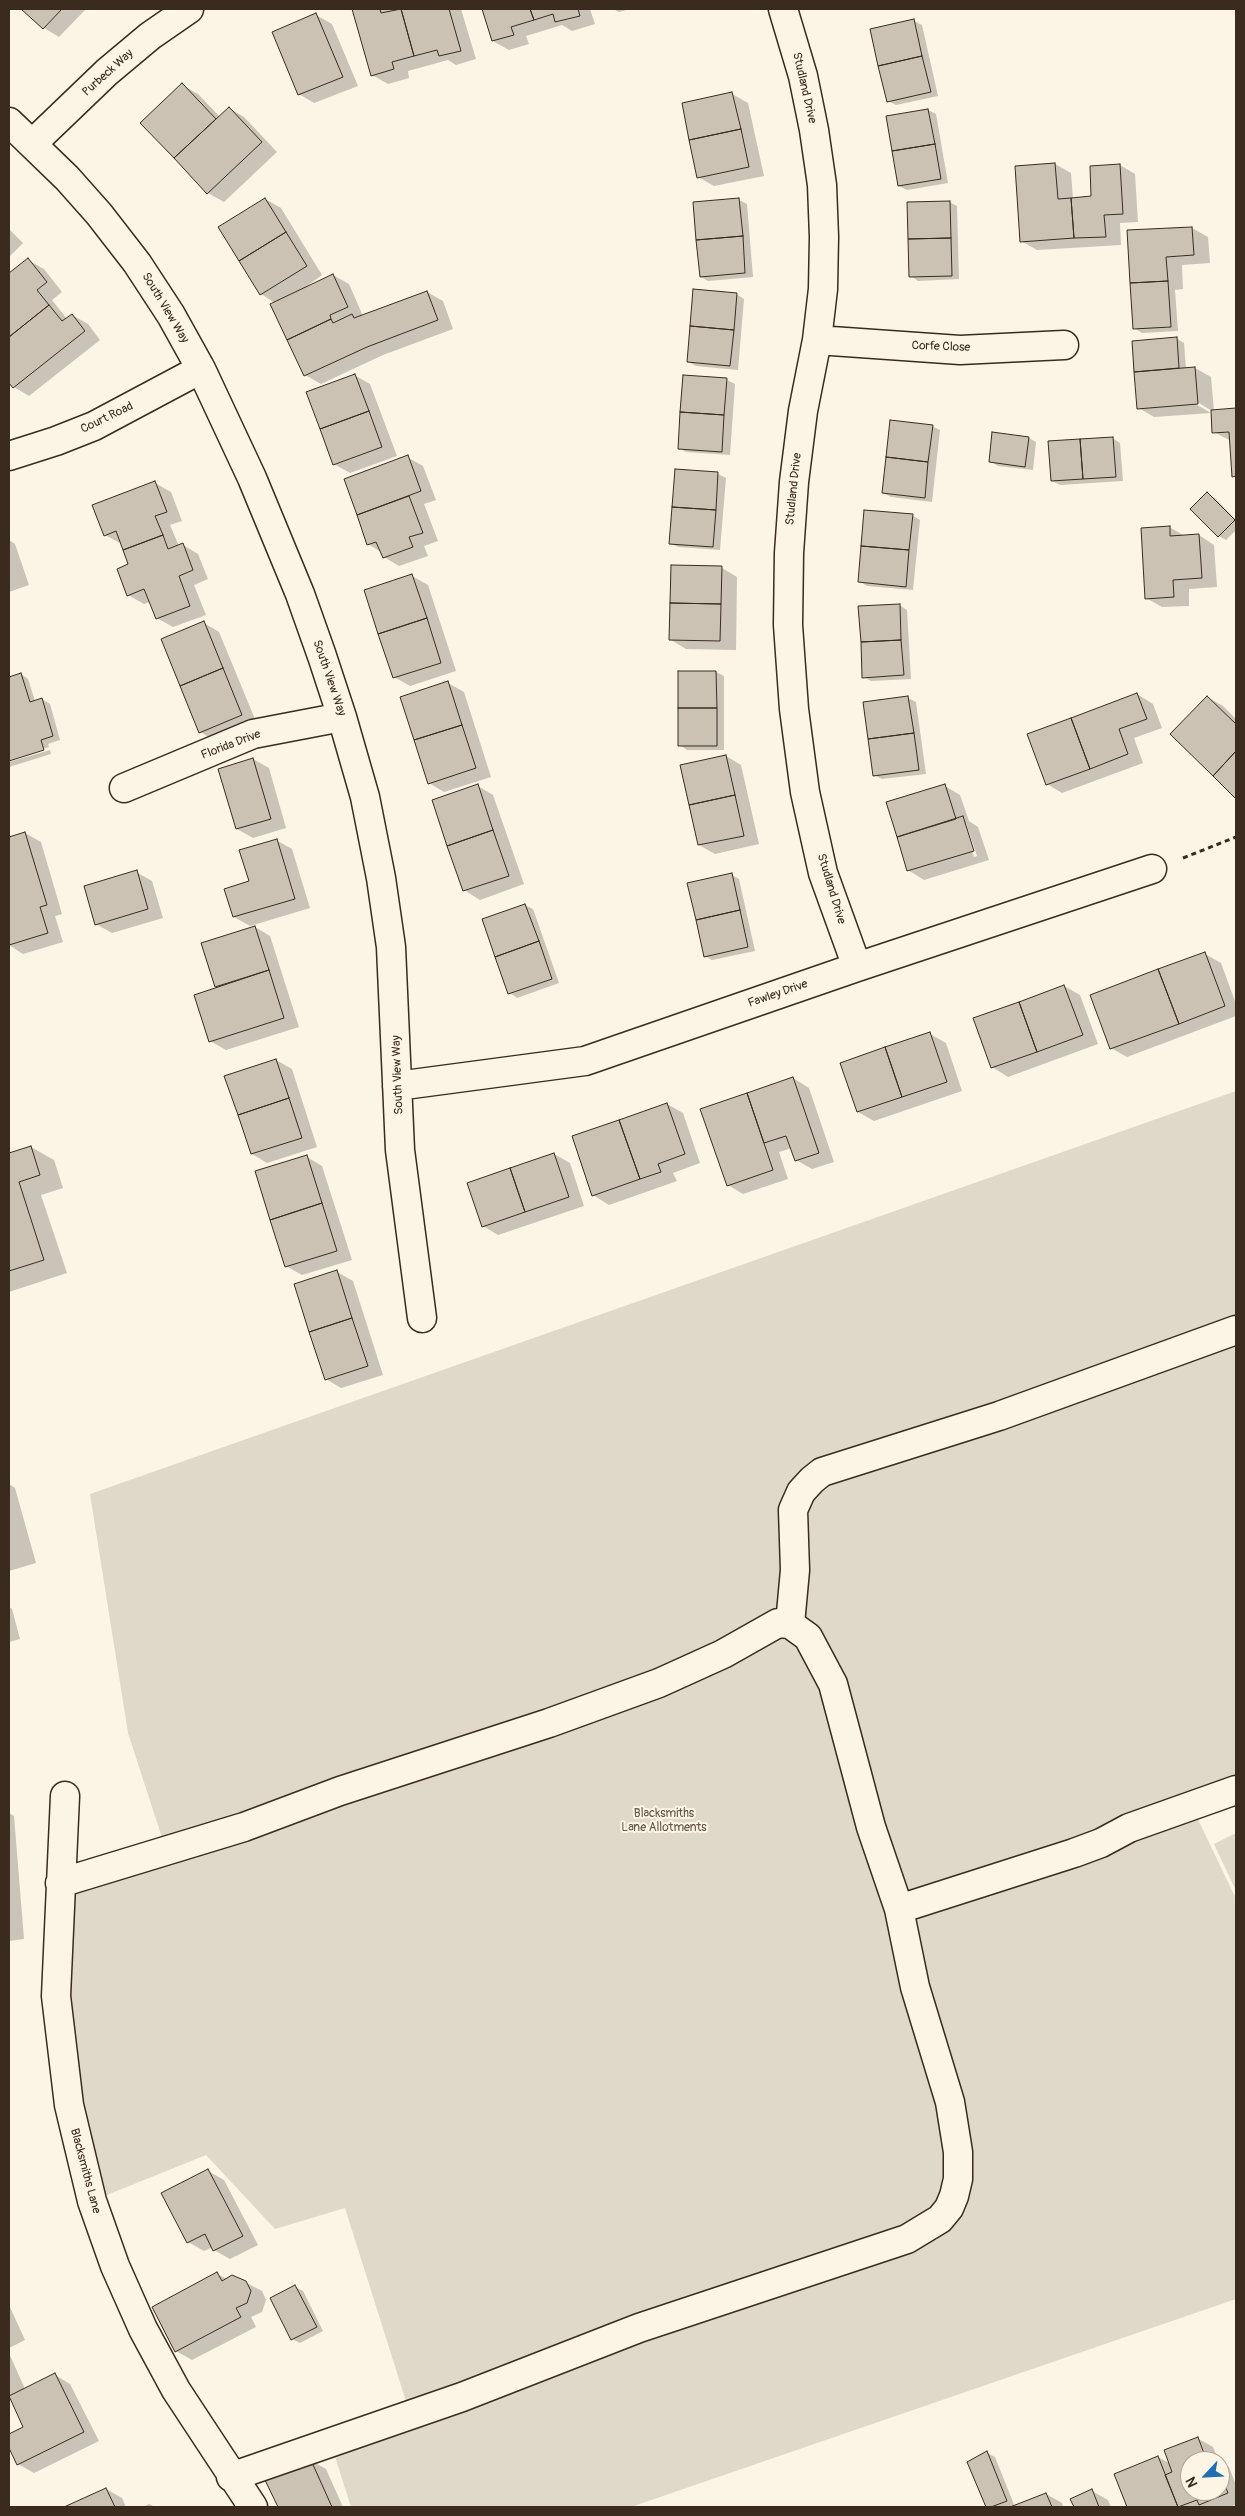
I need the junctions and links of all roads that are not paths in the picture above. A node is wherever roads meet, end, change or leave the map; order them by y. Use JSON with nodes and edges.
{"nodes":[{"id":1,"x":189,"y":9,"type":"edge"},
{"id":2,"x":783,"y":9,"type":"edge"},
{"id":3,"x":9,"y":122,"type":"edge"},
{"id":4,"x":33,"y":143,"type":"junction"},
{"id":5,"x":817,"y":340,"type":"junction"},
{"id":6,"x":1064,"y":345,"type":"dead end"},
{"id":7,"x":201,"y":369,"type":"junction"},
{"id":8,"x":9,"y":456,"type":"edge"},
{"id":9,"x":342,"y":717,"type":"junction"},
{"id":10,"x":124,"y":788,"type":"dead end"},
{"id":11,"x":1152,"y":869,"type":"road end"},
{"id":12,"x":857,"y":967,"type":"junction"},
{"id":13,"x":397,"y":1086,"type":"junction"},
{"id":14,"x":422,"y":1318,"type":"dead end"},
{"id":15,"x":1236,"y":1330,"type":"edge"},
{"id":16,"x":790,"y":1624,"type":"junction"},
{"id":17,"x":1236,"y":1790,"type":"edge"},
{"id":18,"x":65,"y":1796,"type":"dead end"},
{"id":19,"x":60,"y":1883,"type":"junction"},
{"id":20,"x":899,"y":1909,"type":"junction"},
{"id":21,"x":231,"y":2477,"type":"junction"},
{"id":22,"x":253,"y":2507,"type":"edge"}],
"edges":[{"from":1,"to":4,"type":"street","name":"Purbeck Way"},
{"from":2,"to":5,"type":"street","name":"Studland Drive"},
{"from":3,"to":4,"type":"street","name":"South View Way"},
{"from":4,"to":7,"type":"street","name":"South View Way"},
{"from":5,"to":6,"type":"street","name":"Corfe Close"},
{"from":5,"to":12,"type":"street","name":"Studland Drive"},
{"from":7,"to":8,"type":"street","name":"Court Road"},
{"from":7,"to":9,"type":"street","name":"South View Way"},
{"from":9,"to":10,"type":"street","name":"Florida Drive"},
{"from":9,"to":13,"type":"street","name":"South View Way"},
{"from":11,"to":12,"type":"street","name":"Fawley Drive"},
{"from":12,"to":13,"type":"street","name":"Fawley Drive"},
{"from":13,"to":14,"type":"street","name":"South View Way"},
{"from":15,"to":16,"type":"street"},
{"from":16,"to":19,"type":"street"},
{"from":16,"to":20,"type":"street"},
{"from":17,"to":20,"type":"street"},
{"from":18,"to":19,"type":"street","name":"Blacksmiths Lane"},
{"from":19,"to":21,"type":"street","name":"Blacksmiths Lane"},
{"from":20,"to":21,"type":"street"},
{"from":21,"to":22,"type":"street","name":"Blacksmiths Lane"}]}
